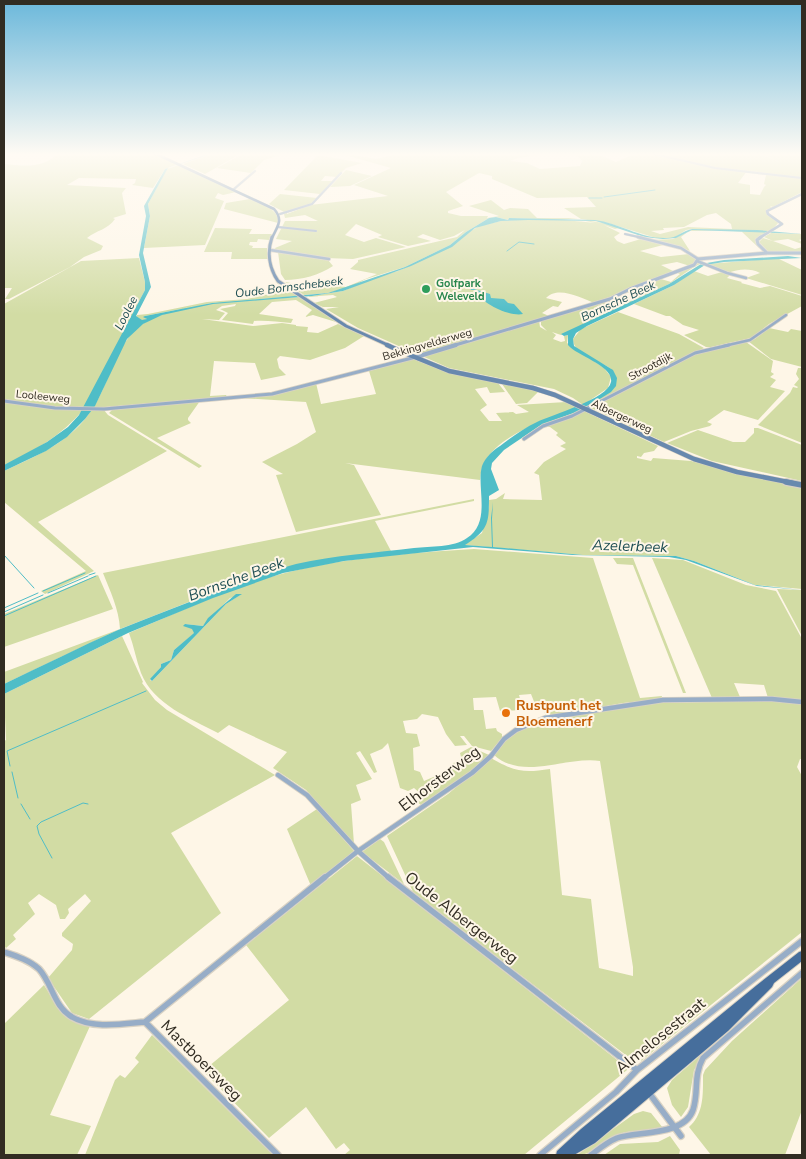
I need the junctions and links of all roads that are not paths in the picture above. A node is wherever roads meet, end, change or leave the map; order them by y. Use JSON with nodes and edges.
{"nodes":[{"id":1,"x":270,"y":207,"type":"edge"},
{"id":2,"x":302,"y":207,"type":"edge"},
{"id":3,"x":775,"y":207,"type":"edge"},
{"id":4,"x":280,"y":214,"type":"junction"},
{"id":5,"x":278,"y":227,"type":"junction"},
{"id":6,"x":316,"y":231,"type":"dead end"},
{"id":7,"x":625,"y":234,"type":"dead end"},
{"id":8,"x":270,"y":250,"type":"junction"},
{"id":9,"x":802,"y":253,"type":"edge"},
{"id":10,"x":766,"y":254,"type":"junction"},
{"id":11,"x":328,"y":259,"type":"dead end"},
{"id":12,"x":697,"y":260,"type":"junction"},
{"id":13,"x":746,"y":278,"type":"dead end"},
{"id":14,"x":786,"y":315,"type":"dead end"},
{"id":15,"x":415,"y":358,"type":"junction"},
{"id":16,"x":4,"y":401,"type":"edge"},
{"id":17,"x":82,"y":408,"type":"joint"},
{"id":18,"x":583,"y":408,"type":"junction"},
{"id":19,"x":524,"y":439,"type":"dead end"},
{"id":20,"x":802,"y":485,"type":"edge"},
{"id":21,"x":802,"y":702,"type":"edge"},
{"id":22,"x":278,"y":775,"type":"dead end"},
{"id":23,"x":358,"y":851,"type":"junction"},
{"id":24,"x":802,"y":942,"type":"edge"},
{"id":25,"x":4,"y":952,"type":"edge"},
{"id":26,"x":802,"y":955,"type":"edge"},
{"id":27,"x":802,"y":973,"type":"edge"},
{"id":28,"x":145,"y":1022,"type":"junction"},
{"id":29,"x":637,"y":1070,"type":"junction"},
{"id":30,"x":645,"y":1088,"type":"junction"},
{"id":31,"x":675,"y":1127,"type":"junction"},
{"id":32,"x":681,"y":1136,"type":"dead end"},
{"id":33,"x":278,"y":1155,"type":"edge"},
{"id":34,"x":540,"y":1155,"type":"edge"},
{"id":35,"x":562,"y":1155,"type":"edge"},
{"id":36,"x":591,"y":1155,"type":"edge"}],
"edges":[{"from":1,"to":4,"type":"main road"},
{"from":2,"to":4,"type":"street"},
{"from":3,"to":10,"type":"street"},
{"from":4,"to":5,"type":"main road"},
{"from":5,"to":6,"type":"street"},
{"from":5,"to":8,"type":"main road"},
{"from":7,"to":12,"type":"street"},
{"from":8,"to":11,"type":"street"},
{"from":8,"to":15,"type":"main road","name":"Albergerweg"},
{"from":9,"to":10,"type":"street","name":"Bekkingvelderweg"},
{"from":10,"to":12,"type":"street","name":"Bekkingvelderweg"},
{"from":12,"to":13,"type":"street"},
{"from":12,"to":15,"type":"street","name":"Bekkingvelderweg"},
{"from":14,"to":18,"type":"street","name":"Strootdijk"},
{"from":15,"to":17,"type":"street","name":"Bekkingvelderweg"},
{"from":15,"to":18,"type":"main road","name":"Albergerweg"},
{"from":16,"to":17,"type":"street","name":"Looleeweg"},
{"from":18,"to":19,"type":"street","name":"Strootdijk"},
{"from":18,"to":20,"type":"main road","name":"Albergerweg"},
{"from":21,"to":23,"type":"street","name":"Elhorsterweg"},
{"from":22,"to":23,"type":"street","name":"Oude Albergerweg"},
{"from":23,"to":28,"type":"street","name":"Elhorsterweg"},
{"from":23,"to":29,"type":"street","name":"Oude Albergerweg"},
{"from":24,"to":29,"type":"street","name":"Almelosestraat"},
{"from":25,"to":28,"type":"street","name":"Mastboersweg"},
{"from":26,"to":30,"type":"main road"},
{"from":27,"to":31,"type":"street"},
{"from":28,"to":33,"type":"street","name":"Mastboersweg"},
{"from":29,"to":34,"type":"street","name":"Almelosestraat"},
{"from":30,"to":31,"type":"street"},
{"from":30,"to":35,"type":"main road"},
{"from":31,"to":32,"type":"street"},
{"from":31,"to":36,"type":"street"}]}
